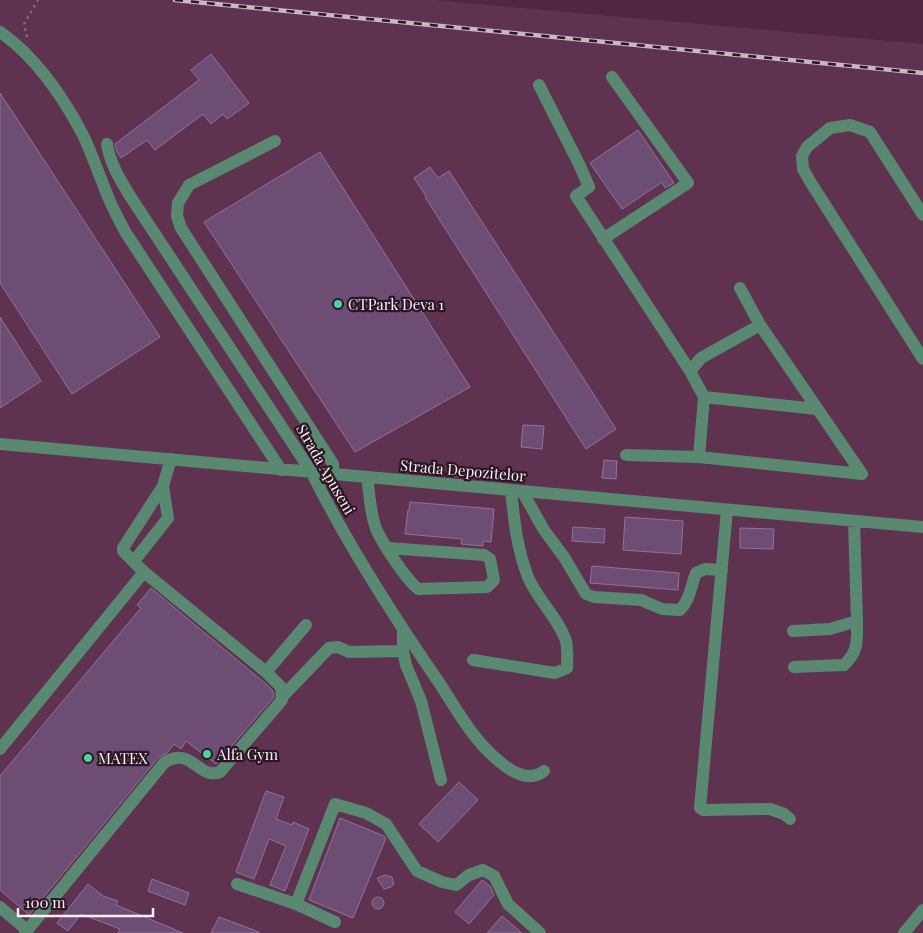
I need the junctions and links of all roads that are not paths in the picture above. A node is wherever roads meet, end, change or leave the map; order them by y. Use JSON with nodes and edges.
{"nodes":[{"id":1,"x":0,"y":32,"type":"edge"},
{"id":2,"x":612,"y":77,"type":"dead end"},
{"id":3,"x":539,"y":86,"type":"dead end"},
{"id":4,"x":275,"y":141,"type":"dead end"},
{"id":5,"x":107,"y":144,"type":"dead end"},
{"id":6,"x":923,"y":215,"type":"edge"},
{"id":7,"x":603,"y":239,"type":"junction"},
{"id":8,"x":740,"y":288,"type":"dead end"},
{"id":9,"x":760,"y":325,"type":"junction"},
{"id":10,"x":923,"y":359,"type":"edge"},
{"id":11,"x":690,"y":371,"type":"junction"},
{"id":12,"x":704,"y":398,"type":"junction"},
{"id":13,"x":817,"y":408,"type":"junction"},
{"id":14,"x":1,"y":446,"type":"edge"},
{"id":15,"x":626,"y":455,"type":"dead end"},
{"id":16,"x":699,"y":458,"type":"junction"},
{"id":17,"x":171,"y":459,"type":"junction"},
{"id":18,"x":281,"y":470,"type":"junction"},
{"id":19,"x":312,"y":473,"type":"junction"},
{"id":20,"x":333,"y":475,"type":"junction"},
{"id":21,"x":367,"y":478,"type":"junction"},
{"id":22,"x":163,"y":486,"type":"junction"},
{"id":23,"x":517,"y":491,"type":"junction"},
{"id":24,"x":727,"y":510,"type":"junction"},
{"id":25,"x":854,"y":521,"type":"junction"},
{"id":26,"x":923,"y":527,"type":"edge"},
{"id":27,"x":388,"y":548,"type":"junction"},
{"id":28,"x":134,"y":561,"type":"junction"},
{"id":29,"x":722,"y":570,"type":"junction"},
{"id":30,"x":144,"y":572,"type":"junction"},
{"id":31,"x":857,"y":621,"type":"junction"},
{"id":32,"x":306,"y":625,"type":"dead end"},
{"id":33,"x":403,"y":631,"type":"junction"},
{"id":34,"x":793,"y":631,"type":"dead end"},
{"id":35,"x":403,"y":651,"type":"junction"},
{"id":36,"x":473,"y":660,"type":"dead end"},
{"id":37,"x":794,"y":667,"type":"dead end"},
{"id":38,"x":266,"y":672,"type":"junction"},
{"id":39,"x":283,"y":696,"type":"junction"},
{"id":40,"x":0,"y":749,"type":"edge"},
{"id":41,"x":544,"y":771,"type":"dead end"},
{"id":42,"x":441,"y":780,"type":"dead end"},
{"id":43,"x":790,"y":819,"type":"dead end"},
{"id":44,"x":237,"y":884,"type":"dead end"},
{"id":45,"x":296,"y":904,"type":"junction"},
{"id":46,"x":0,"y":907,"type":"edge"},
{"id":47,"x":923,"y":910,"type":"edge"},
{"id":48,"x":336,"y":922,"type":"dead end"},
{"id":49,"x":26,"y":932,"type":"edge"},
{"id":50,"x":540,"y":933,"type":"edge"},
{"id":51,"x":904,"y":933,"type":"edge"}],
"edges":[{"from":1,"to":18,"type":"street"},
{"from":2,"to":7,"type":"street"},
{"from":3,"to":7,"type":"street"},
{"from":4,"to":20,"type":"street"},
{"from":5,"to":19,"type":"street","name":"Strada Apuseni"},
{"from":6,"to":10,"type":"street"},
{"from":7,"to":11,"type":"street"},
{"from":8,"to":9,"type":"street"},
{"from":9,"to":11,"type":"street"},
{"from":9,"to":13,"type":"street"},
{"from":11,"to":12,"type":"street"},
{"from":12,"to":13,"type":"street"},
{"from":12,"to":16,"type":"street"},
{"from":13,"to":16,"type":"street"},
{"from":14,"to":17,"type":"street","name":"Strada Depozitelor"},
{"from":15,"to":16,"type":"street"},
{"from":17,"to":18,"type":"street","name":"Strada Depozitelor"},
{"from":17,"to":22,"type":"street"},
{"from":18,"to":19,"type":"street","name":"Strada Depozitelor"},
{"from":19,"to":20,"type":"street","name":"Strada Depozitelor"},
{"from":19,"to":33,"type":"street","name":"Strada Apuseni"},
{"from":20,"to":21,"type":"street","name":"Strada Depozitelor"},
{"from":21,"to":23,"type":"street","name":"Strada Depozitelor"},
{"from":21,"to":27,"type":"street"},
{"from":22,"to":28,"type":"street"},
{"from":22,"to":28,"type":"street"},
{"from":23,"to":24,"type":"street","name":"Strada Depozitelor"},
{"from":23,"to":29,"type":"street"},
{"from":23,"to":36,"type":"street"},
{"from":24,"to":25,"type":"street","name":"Strada Depozitelor"},
{"from":24,"to":29,"type":"street"},
{"from":25,"to":26,"type":"street","name":"Strada Depozitelor"},
{"from":25,"to":31,"type":"street"},
{"from":27,"to":27,"type":"street"},
{"from":28,"to":30,"type":"street"},
{"from":29,"to":43,"type":"street"},
{"from":30,"to":38,"type":"street"},
{"from":30,"to":40,"type":"street"},
{"from":31,"to":34,"type":"street"},
{"from":31,"to":37,"type":"street"},
{"from":32,"to":38,"type":"street"},
{"from":33,"to":35,"type":"street"},
{"from":33,"to":41,"type":"street","name":"Strada Apuseni"},
{"from":35,"to":39,"type":"street"},
{"from":35,"to":42,"type":"street"},
{"from":38,"to":39,"type":"street"},
{"from":39,"to":49,"type":"street"},
{"from":44,"to":45,"type":"street"},
{"from":45,"to":48,"type":"street"},
{"from":45,"to":50,"type":"street"},
{"from":46,"to":49,"type":"street"},
{"from":47,"to":51,"type":"street"}]}
